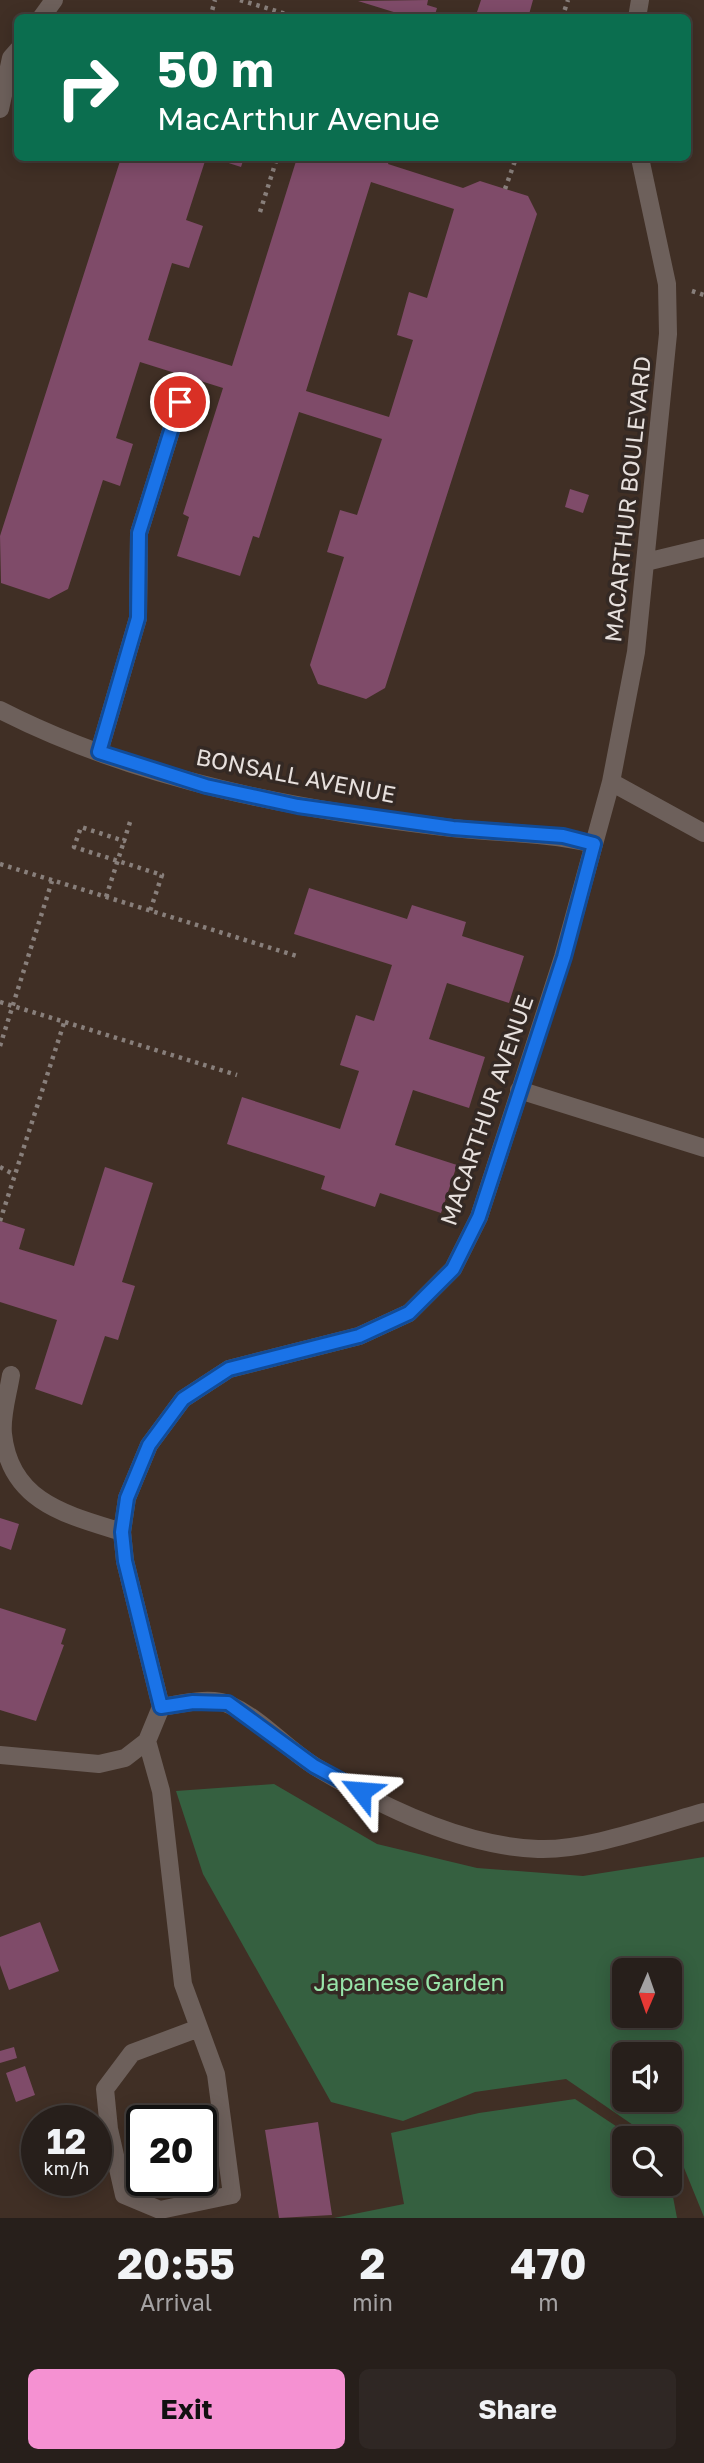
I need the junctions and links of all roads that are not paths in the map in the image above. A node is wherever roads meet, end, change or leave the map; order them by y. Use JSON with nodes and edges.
{"nodes":[{"id":1,"x":10,"y":51,"type":"edge"},
{"id":2,"x":0,"y":109,"type":"edge"},
{"id":3,"x":641,"y":161,"type":"edge"},
{"id":4,"x":180,"y":402,"type":"dead end"},
{"id":5,"x":704,"y":548,"type":"edge"},
{"id":6,"x":646,"y":562,"type":"junction"},
{"id":7,"x":0,"y":710,"type":"edge"},
{"id":8,"x":99,"y":752,"type":"junction"},
{"id":9,"x":611,"y":782,"type":"junction"},
{"id":10,"x":704,"y":833,"type":"edge"},
{"id":11,"x":594,"y":844,"type":"junction"},
{"id":12,"x":519,"y":1090,"type":"junction"},
{"id":13,"x":704,"y":1148,"type":"edge"},
{"id":14,"x":11,"y":1375,"type":"dead end"},
{"id":15,"x":122,"y":1532,"type":"junction"},
{"id":16,"x":161,"y":1707,"type":"junction"},
{"id":17,"x":147,"y":1741,"type":"junction"},
{"id":18,"x":0,"y":1755,"type":"edge"},
{"id":19,"x":704,"y":1812,"type":"edge"},
{"id":20,"x":199,"y":2028,"type":"junction"}],
"edges":[{"from":1,"to":2,"type":"street"},
{"from":3,"to":6,"type":"street","name":"MACARTHUR BOULEVARD"},
{"from":4,"to":8,"type":"street"},
{"from":5,"to":6,"type":"street"},
{"from":6,"to":9,"type":"street","name":"MACARTHUR BOULEVARD"},
{"from":7,"to":8,"type":"street","name":"BONSALL AVENUE"},
{"from":8,"to":11,"type":"street","name":"BONSALL AVENUE"},
{"from":9,"to":10,"type":"street"},
{"from":9,"to":11,"type":"street","name":"MACARTHUR BOULEVARD"},
{"from":11,"to":12,"type":"street","name":"MACARTHUR AVENUE"},
{"from":12,"to":13,"type":"street"},
{"from":12,"to":15,"type":"street","name":"MACARTHUR AVENUE"},
{"from":14,"to":15,"type":"street"},
{"from":15,"to":16,"type":"street","name":"MACARTHUR AVENUE"},
{"from":16,"to":17,"type":"street"},
{"from":16,"to":19,"type":"street"},
{"from":17,"to":18,"type":"street"},
{"from":17,"to":20,"type":"street"},
{"from":20,"to":20,"type":"street"}]}
